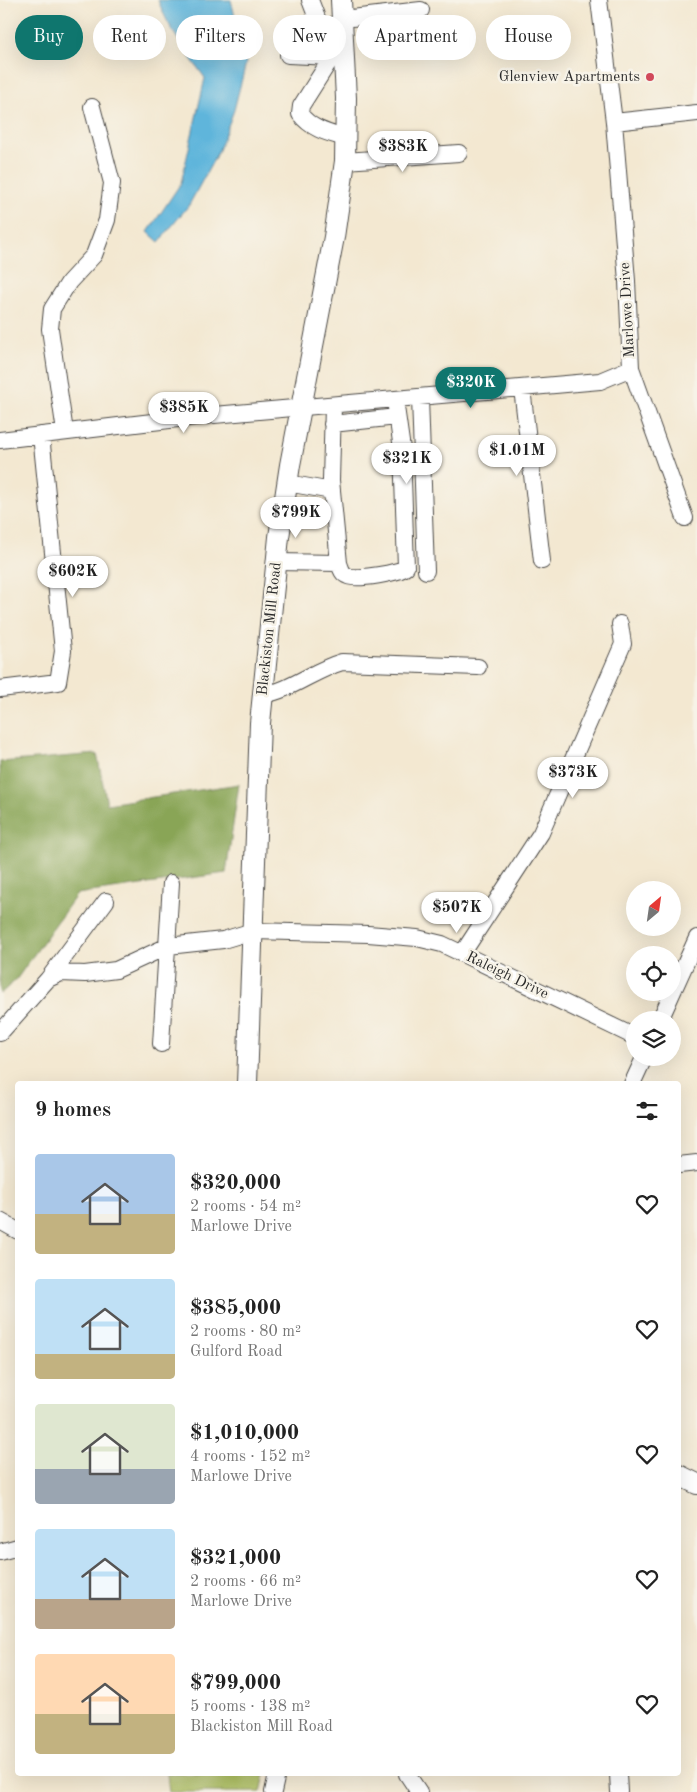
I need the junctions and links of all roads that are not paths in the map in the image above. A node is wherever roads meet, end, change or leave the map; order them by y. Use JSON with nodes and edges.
{"nodes":[{"id":1,"x":310,"y":0,"type":"edge"},
{"id":2,"x":599,"y":0,"type":"edge"},
{"id":3,"x":342,"y":9,"type":"edge"},
{"id":4,"x":421,"y":10,"type":"dead end"},
{"id":5,"x":317,"y":15,"type":"edge"},
{"id":6,"x":336,"y":60,"type":"edge"},
{"id":7,"x":338,"y":60,"type":"edge"},
{"id":8,"x":92,"y":107,"type":"dead end"},
{"id":9,"x":697,"y":113,"type":"edge"},
{"id":10,"x":614,"y":122,"type":"junction"},
{"id":11,"x":345,"y":138,"type":"junction"},
{"id":12,"x":459,"y":153,"type":"dead end"},
{"id":13,"x":345,"y":161,"type":"junction"},
{"id":14,"x":631,"y":368,"type":"junction"},
{"id":15,"x":522,"y":388,"type":"junction"},
{"id":16,"x":420,"y":398,"type":"junction"},
{"id":17,"x":394,"y":400,"type":"junction"},
{"id":18,"x":333,"y":406,"type":"junction"},
{"id":19,"x":301,"y":408,"type":"junction"},
{"id":20,"x":397,"y":417,"type":"junction"},
{"id":21,"x":332,"y":424,"type":"junction"},
{"id":22,"x":65,"y":432,"type":"junction"},
{"id":23,"x":41,"y":435,"type":"junction"},
{"id":24,"x":0,"y":440,"type":"edge"},
{"id":25,"x":287,"y":483,"type":"junction"},
{"id":26,"x":332,"y":491,"type":"junction"},
{"id":27,"x":685,"y":518,"type":"dead end"},
{"id":28,"x":542,"y":561,"type":"dead end"},
{"id":29,"x":276,"y":562,"type":"junction"},
{"id":30,"x":339,"y":563,"type":"junction"},
{"id":31,"x":426,"y":571,"type":"dead end"},
{"id":32,"x":620,"y":624,"type":"dead end"},
{"id":33,"x":478,"y":667,"type":"dead end"},
{"id":34,"x":0,"y":689,"type":"edge"},
{"id":35,"x":263,"y":695,"type":"junction"},
{"id":36,"x":171,"y":883,"type":"dead end"},
{"id":37,"x":106,"y":901,"type":"dead end"},
{"id":38,"x":253,"y":931,"type":"junction"},
{"id":39,"x":697,"y":938,"type":"edge"},
{"id":40,"x":168,"y":946,"type":"junction"},
{"id":41,"x":462,"y":954,"type":"junction"},
{"id":42,"x":48,"y":978,"type":"junction"},
{"id":43,"x":664,"y":1011,"type":"edge"},
{"id":44,"x":0,"y":1033,"type":"edge"},
{"id":45,"x":626,"y":1033,"type":"edge"},
{"id":46,"x":162,"y":1044,"type":"dead end"},
{"id":47,"x":640,"y":1066,"type":"edge"},
{"id":48,"x":248,"y":1081,"type":"edge"},
{"id":49,"x":633,"y":1081,"type":"edge"},
{"id":50,"x":697,"y":1163,"type":"edge"},
{"id":51,"x":681,"y":1165,"type":"edge"},
{"id":52,"x":0,"y":1221,"type":"edge"},
{"id":53,"x":15,"y":1229,"type":"edge"},
{"id":54,"x":681,"y":1476,"type":"edge"},
{"id":55,"x":697,"y":1484,"type":"edge"},
{"id":56,"x":15,"y":1547,"type":"edge"},
{"id":57,"x":0,"y":1552,"type":"edge"},
{"id":58,"x":277,"y":1776,"type":"edge"},
{"id":59,"x":408,"y":1776,"type":"edge"},
{"id":60,"x":618,"y":1776,"type":"edge"},
{"id":61,"x":273,"y":1792,"type":"edge"},
{"id":62,"x":419,"y":1792,"type":"edge"},
{"id":63,"x":619,"y":1792,"type":"edge"}],
"edges":[{"from":1,"to":5,"type":"street"},
{"from":2,"to":10,"type":"street","name":"Marlowe Drive"},
{"from":3,"to":4,"type":"street"},
{"from":6,"to":11,"type":"street"},
{"from":7,"to":11,"type":"main road","name":"Blackiston Mill Road"},
{"from":8,"to":22,"type":"street"},
{"from":9,"to":10,"type":"street"},
{"from":10,"to":14,"type":"street","name":"Marlowe Drive"},
{"from":11,"to":13,"type":"main road","name":"Blackiston Mill Road"},
{"from":12,"to":13,"type":"street"},
{"from":13,"to":19,"type":"main road","name":"Blackiston Mill Road"},
{"from":14,"to":15,"type":"street","name":"Marlowe Drive"},
{"from":14,"to":27,"type":"street"},
{"from":15,"to":16,"type":"street","name":"Marlowe Drive"},
{"from":15,"to":28,"type":"street"},
{"from":16,"to":17,"type":"street","name":"Marlowe Drive"},
{"from":16,"to":31,"type":"street"},
{"from":17,"to":18,"type":"street","name":"Marlowe Drive"},
{"from":17,"to":20,"type":"street"},
{"from":18,"to":19,"type":"street","name":"Marlowe Drive"},
{"from":18,"to":21,"type":"street"},
{"from":19,"to":22,"type":"street","name":"Marlowe Drive"},
{"from":19,"to":25,"type":"main road","name":"Blackiston Mill Road"},
{"from":20,"to":21,"type":"street"},
{"from":20,"to":30,"type":"street"},
{"from":21,"to":26,"type":"street"},
{"from":22,"to":23,"type":"street","name":"Marlowe Drive"},
{"from":23,"to":24,"type":"street","name":"Marlowe Drive"},
{"from":23,"to":34,"type":"street"},
{"from":25,"to":26,"type":"street"},
{"from":25,"to":29,"type":"main road","name":"Blackiston Mill Road"},
{"from":26,"to":30,"type":"street"},
{"from":29,"to":30,"type":"street"},
{"from":29,"to":35,"type":"main road","name":"Blackiston Mill Road"},
{"from":32,"to":41,"type":"street"},
{"from":33,"to":35,"type":"street"},
{"from":35,"to":38,"type":"main road","name":"Blackiston Mill Road"},
{"from":36,"to":40,"type":"street"},
{"from":37,"to":42,"type":"street"},
{"from":38,"to":40,"type":"street","name":"Raleigh Drive"},
{"from":38,"to":41,"type":"street","name":"Raleigh Drive"},
{"from":38,"to":48,"type":"main road","name":"Blackiston Mill Road"},
{"from":39,"to":43,"type":"street"},
{"from":40,"to":42,"type":"street","name":"Raleigh Drive"},
{"from":40,"to":46,"type":"street"},
{"from":41,"to":45,"type":"street","name":"Raleigh Drive"},
{"from":42,"to":44,"type":"street"},
{"from":47,"to":49,"type":"street"},
{"from":50,"to":51,"type":"street"},
{"from":52,"to":53,"type":"street"},
{"from":54,"to":55,"type":"main road"},
{"from":56,"to":57,"type":"street"},
{"from":58,"to":61,"type":"street"},
{"from":59,"to":62,"type":"street"},
{"from":60,"to":63,"type":"street"}]}
